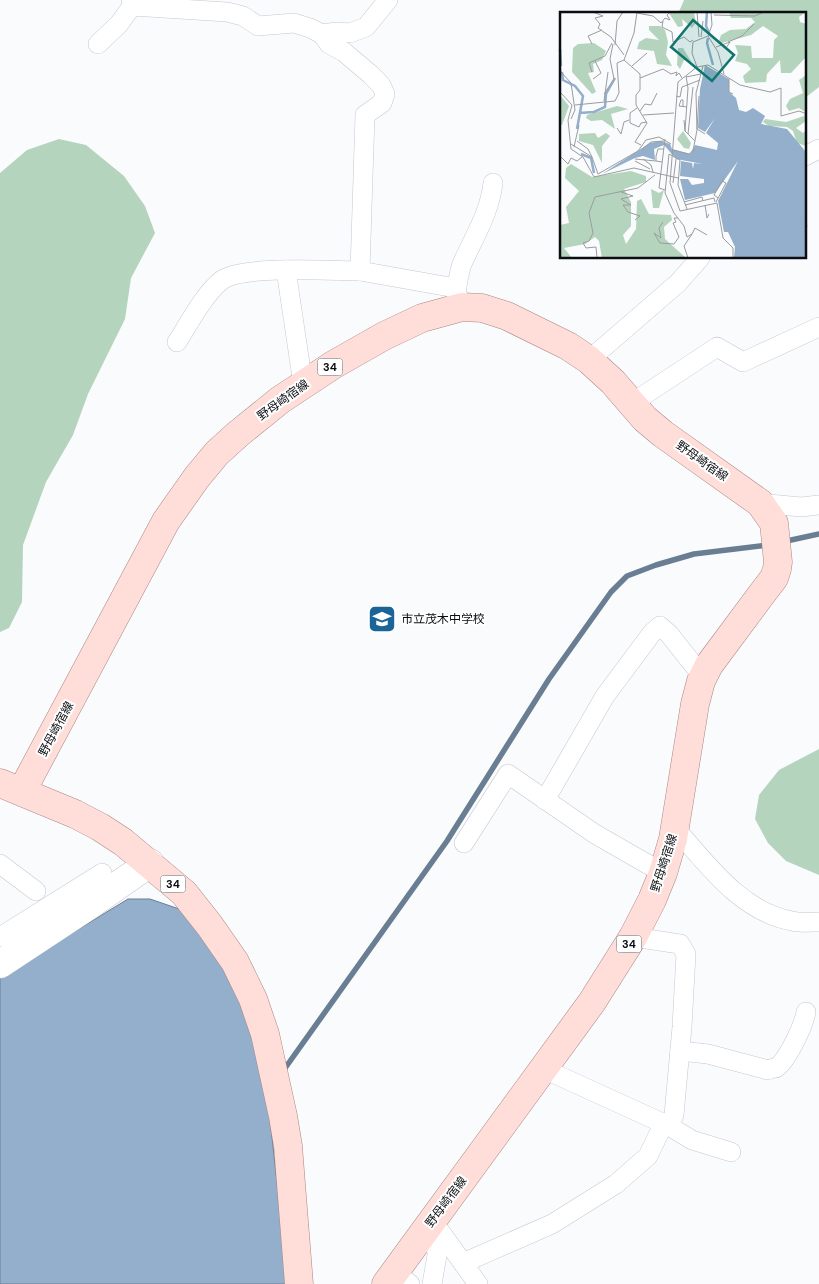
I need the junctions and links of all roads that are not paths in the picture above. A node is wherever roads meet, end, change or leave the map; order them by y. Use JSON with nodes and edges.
{"nodes":[{"id":1,"x":388,"y":0,"type":"edge"},
{"id":2,"x":131,"y":3,"type":"edge"},
{"id":3,"x":322,"y":34,"type":"junction"},
{"id":4,"x":98,"y":44,"type":"dead end"},
{"id":5,"x":819,"y":149,"type":"edge"},
{"id":6,"x":806,"y":156,"type":"edge"},
{"id":7,"x":494,"y":183,"type":"dead end"},
{"id":8,"x":699,"y":259,"type":"edge"},
{"id":9,"x":286,"y":270,"type":"junction"},
{"id":10,"x":360,"y":271,"type":"junction"},
{"id":11,"x":459,"y":299,"type":"junction"},
{"id":12,"x":819,"y":327,"type":"edge"},
{"id":13,"x":177,"y":342,"type":"dead end"},
{"id":14,"x":589,"y":360,"type":"junction"},
{"id":15,"x":303,"y":384,"type":"junction"},
{"id":16,"x":632,"y":403,"type":"junction"},
{"id":17,"x":819,"y":505,"type":"edge"},
{"id":18,"x":767,"y":513,"type":"junction"},
{"id":19,"x":703,"y":677,"type":"junction"},
{"id":20,"x":7,"y":783,"type":"edge"},
{"id":21,"x":545,"y":800,"type":"junction"},
{"id":22,"x":675,"y":828,"type":"junction"},
{"id":23,"x":464,"y":843,"type":"dead end"},
{"id":24,"x":150,"y":863,"type":"junction"},
{"id":25,"x":0,"y":864,"type":"edge"},
{"id":26,"x":102,"y":873,"type":"dead end"},
{"id":27,"x":663,"y":873,"type":"junction"},
{"id":28,"x":36,"y":891,"type":"dead end"},
{"id":29,"x":819,"y":922,"type":"edge"},
{"id":30,"x":633,"y":937,"type":"junction"},
{"id":31,"x":0,"y":938,"type":"edge"},
{"id":32,"x":0,"y":964,"type":"edge"},
{"id":33,"x":810,"y":1022,"type":"edge"},
{"id":34,"x":680,"y":1051,"type":"junction"},
{"id":35,"x":544,"y":1069,"type":"junction"},
{"id":36,"x":666,"y":1124,"type":"junction"},
{"id":37,"x":731,"y":1152,"type":"dead end"},
{"id":38,"x":427,"y":1227,"type":"junction"},
{"id":39,"x":463,"y":1263,"type":"junction"},
{"id":40,"x":397,"y":1280,"type":"edge"},
{"id":41,"x":299,"y":1284,"type":"edge"},
{"id":42,"x":432,"y":1284,"type":"edge"},
{"id":43,"x":478,"y":1284,"type":"edge"}],
"edges":[{"from":1,"to":3,"type":"street"},
{"from":2,"to":3,"type":"street"},
{"from":2,"to":4,"type":"street"},
{"from":3,"to":10,"type":"street"},
{"from":5,"to":6,"type":"street"},
{"from":7,"to":11,"type":"street"},
{"from":8,"to":14,"type":"street"},
{"from":9,"to":10,"type":"street"},
{"from":9,"to":13,"type":"street"},
{"from":9,"to":15,"type":"street"},
{"from":10,"to":11,"type":"street"},
{"from":11,"to":14,"type":"main road","name":"野母崎宿線","number":"34"},
{"from":11,"to":15,"type":"main road","name":"野母崎宿線","number":"34"},
{"from":12,"to":16,"type":"street"},
{"from":14,"to":16,"type":"main road","name":"野母崎宿線","number":"34"},
{"from":15,"to":20,"type":"main road","name":"野母崎宿線","number":"34"},
{"from":16,"to":18,"type":"main road","name":"野母崎宿線","number":"34"},
{"from":17,"to":18,"type":"street"},
{"from":18,"to":19,"type":"main road","name":"野母崎宿線","number":"34"},
{"from":19,"to":21,"type":"street"},
{"from":19,"to":22,"type":"main road","name":"野母崎宿線","number":"34"},
{"from":20,"to":24,"type":"main road","name":"野母崎宿線","number":"34"},
{"from":21,"to":23,"type":"street"},
{"from":21,"to":27,"type":"street"},
{"from":22,"to":27,"type":"main road","name":"野母崎宿線","number":"34"},
{"from":22,"to":29,"type":"street"},
{"from":24,"to":32,"type":"street"},
{"from":24,"to":41,"type":"main road","name":"野母崎宿線","number":"34"},
{"from":25,"to":28,"type":"street"},
{"from":26,"to":31,"type":"street"},
{"from":27,"to":30,"type":"main road","name":"野母崎宿線","number":"34"},
{"from":30,"to":34,"type":"street"},
{"from":30,"to":35,"type":"main road","name":"野母崎宿線","number":"34"},
{"from":33,"to":34,"type":"street"},
{"from":34,"to":36,"type":"street"},
{"from":35,"to":36,"type":"street"},
{"from":35,"to":38,"type":"main road","name":"野母崎宿線","number":"34"},
{"from":36,"to":37,"type":"street"},
{"from":36,"to":39,"type":"street"},
{"from":38,"to":39,"type":"street"},
{"from":38,"to":40,"type":"main road","name":"野母崎宿線","number":"34"},
{"from":38,"to":42,"type":"street"},
{"from":39,"to":43,"type":"street"}]}
